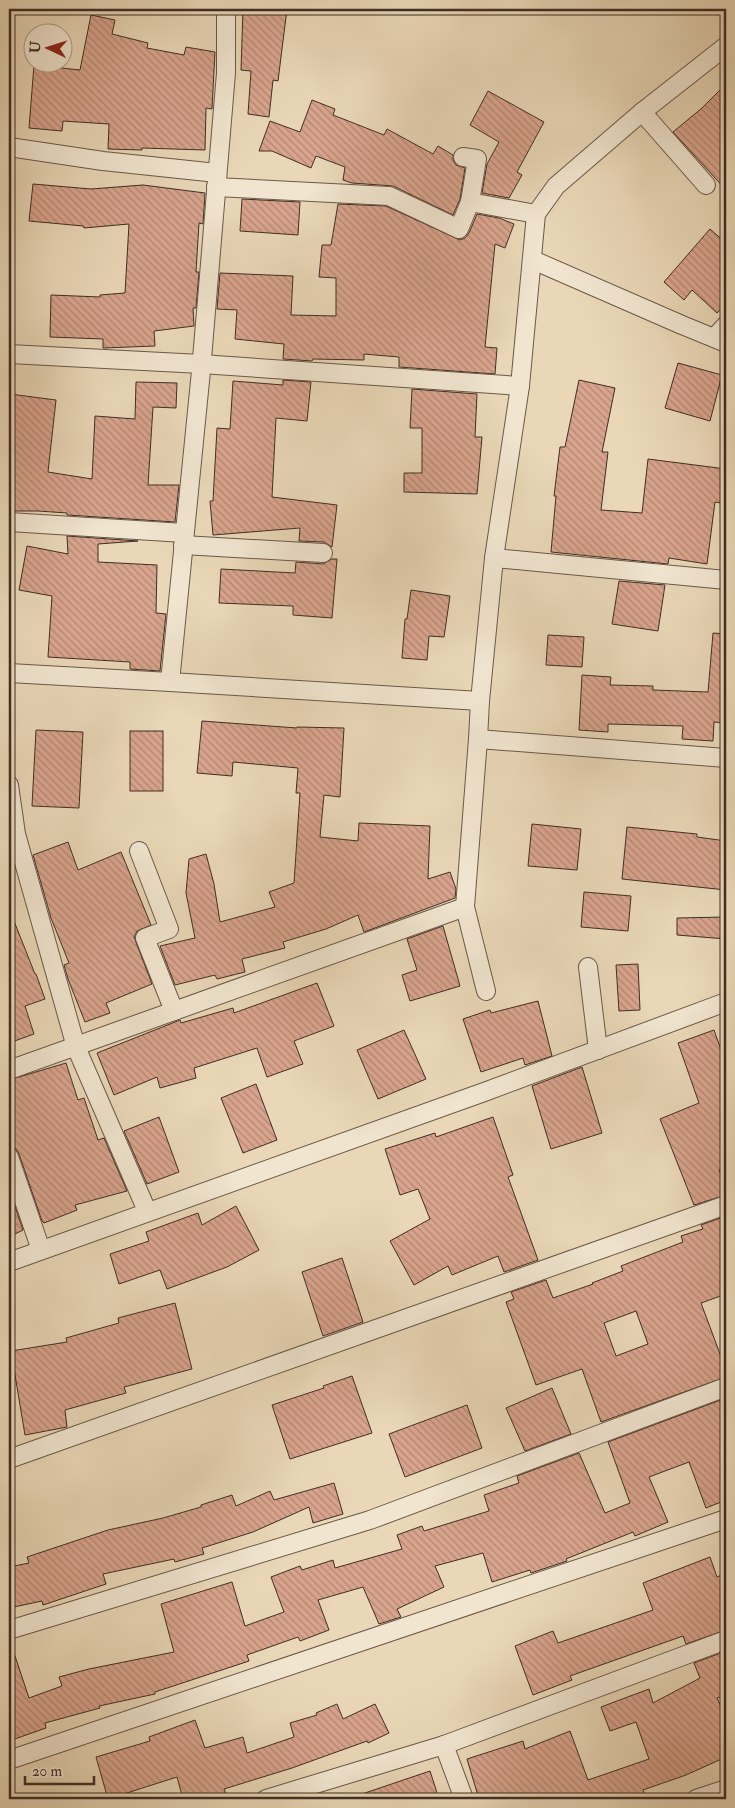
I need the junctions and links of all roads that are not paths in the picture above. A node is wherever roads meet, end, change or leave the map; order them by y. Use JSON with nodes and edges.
{"nodes":[{"id":1,"x":226,"y":9,"type":"edge"},
{"id":2,"x":726,"y":46,"type":"edge"},
{"id":3,"x":642,"y":112,"type":"junction"},
{"id":4,"x":9,"y":147,"type":"edge"},
{"id":5,"x":463,"y":157,"type":"dead end"},
{"id":6,"x":216,"y":180,"type":"junction"},
{"id":7,"x":706,"y":185,"type":"dead end"},
{"id":8,"x":470,"y":202,"type":"junction"},
{"id":9,"x":536,"y":214,"type":"junction"},
{"id":10,"x":533,"y":260,"type":"junction"},
{"id":11,"x":726,"y":326,"type":"edge"},
{"id":12,"x":720,"y":341,"type":"edge"},
{"id":13,"x":9,"y":354,"type":"edge"},
{"id":14,"x":201,"y":364,"type":"junction"},
{"id":15,"x":520,"y":386,"type":"junction"},
{"id":16,"x":9,"y":522,"type":"edge"},
{"id":17,"x":184,"y":539,"type":"junction"},
{"id":18,"x":323,"y":553,"type":"dead end"},
{"id":19,"x":494,"y":558,"type":"junction"},
{"id":20,"x":726,"y":580,"type":"edge"},
{"id":21,"x":9,"y":673,"type":"edge"},
{"id":22,"x":170,"y":682,"type":"junction"},
{"id":23,"x":480,"y":701,"type":"junction"},
{"id":24,"x":478,"y":739,"type":"junction"},
{"id":25,"x":726,"y":758,"type":"edge"},
{"id":26,"x":9,"y":785,"type":"edge"},
{"id":27,"x":139,"y":851,"type":"dead end"},
{"id":28,"x":465,"y":907,"type":"junction"},
{"id":29,"x":588,"y":967,"type":"dead end"},
{"id":30,"x":486,"y":991,"type":"dead end"},
{"id":31,"x":726,"y":1002,"type":"edge"},
{"id":32,"x":174,"y":1011,"type":"junction"},
{"id":33,"x":76,"y":1047,"type":"junction"},
{"id":34,"x":598,"y":1050,"type":"junction"},
{"id":35,"x":9,"y":1070,"type":"edge"},
{"id":36,"x":9,"y":1157,"type":"edge"},
{"id":37,"x":726,"y":1205,"type":"edge"},
{"id":38,"x":147,"y":1212,"type":"junction"},
{"id":39,"x":41,"y":1250,"type":"junction"},
{"id":40,"x":9,"y":1262,"type":"edge"},
{"id":41,"x":726,"y":1387,"type":"edge"},
{"id":42,"x":9,"y":1459,"type":"edge"},
{"id":43,"x":726,"y":1519,"type":"edge"},
{"id":44,"x":9,"y":1630,"type":"edge"},
{"id":45,"x":726,"y":1640,"type":"edge"},
{"id":46,"x":444,"y":1745,"type":"junction"},
{"id":47,"x":9,"y":1760,"type":"edge"},
{"id":48,"x":724,"y":1793,"type":"edge"},
{"id":49,"x":266,"y":1799,"type":"edge"},
{"id":50,"x":464,"y":1799,"type":"edge"},
{"id":51,"x":696,"y":1799,"type":"edge"}],
"edges":[{"from":1,"to":6,"type":"street"},
{"from":2,"to":3,"type":"street"},
{"from":3,"to":7,"type":"street"},
{"from":3,"to":9,"type":"street"},
{"from":4,"to":6,"type":"street"},
{"from":5,"to":8,"type":"street"},
{"from":6,"to":8,"type":"street"},
{"from":6,"to":14,"type":"street"},
{"from":8,"to":9,"type":"street"},
{"from":9,"to":10,"type":"street"},
{"from":10,"to":12,"type":"street"},
{"from":10,"to":15,"type":"street"},
{"from":11,"to":12,"type":"street"},
{"from":13,"to":14,"type":"street"},
{"from":14,"to":15,"type":"street"},
{"from":14,"to":17,"type":"street"},
{"from":15,"to":19,"type":"street"},
{"from":16,"to":17,"type":"street"},
{"from":17,"to":18,"type":"street"},
{"from":17,"to":22,"type":"street"},
{"from":19,"to":20,"type":"street"},
{"from":19,"to":23,"type":"street"},
{"from":21,"to":22,"type":"street"},
{"from":22,"to":23,"type":"street"},
{"from":23,"to":24,"type":"street"},
{"from":24,"to":25,"type":"street"},
{"from":24,"to":28,"type":"street"},
{"from":26,"to":33,"type":"street"},
{"from":27,"to":32,"type":"street"},
{"from":28,"to":30,"type":"street"},
{"from":28,"to":32,"type":"street"},
{"from":29,"to":34,"type":"street"},
{"from":31,"to":34,"type":"street"},
{"from":32,"to":33,"type":"street"},
{"from":33,"to":35,"type":"street"},
{"from":33,"to":38,"type":"street"},
{"from":34,"to":38,"type":"street"},
{"from":36,"to":39,"type":"street"},
{"from":37,"to":42,"type":"street"},
{"from":38,"to":39,"type":"street"},
{"from":39,"to":40,"type":"street"},
{"from":41,"to":44,"type":"street"},
{"from":43,"to":47,"type":"street"},
{"from":45,"to":46,"type":"street"},
{"from":46,"to":49,"type":"street"},
{"from":46,"to":50,"type":"street"},
{"from":48,"to":51,"type":"street"}]}
